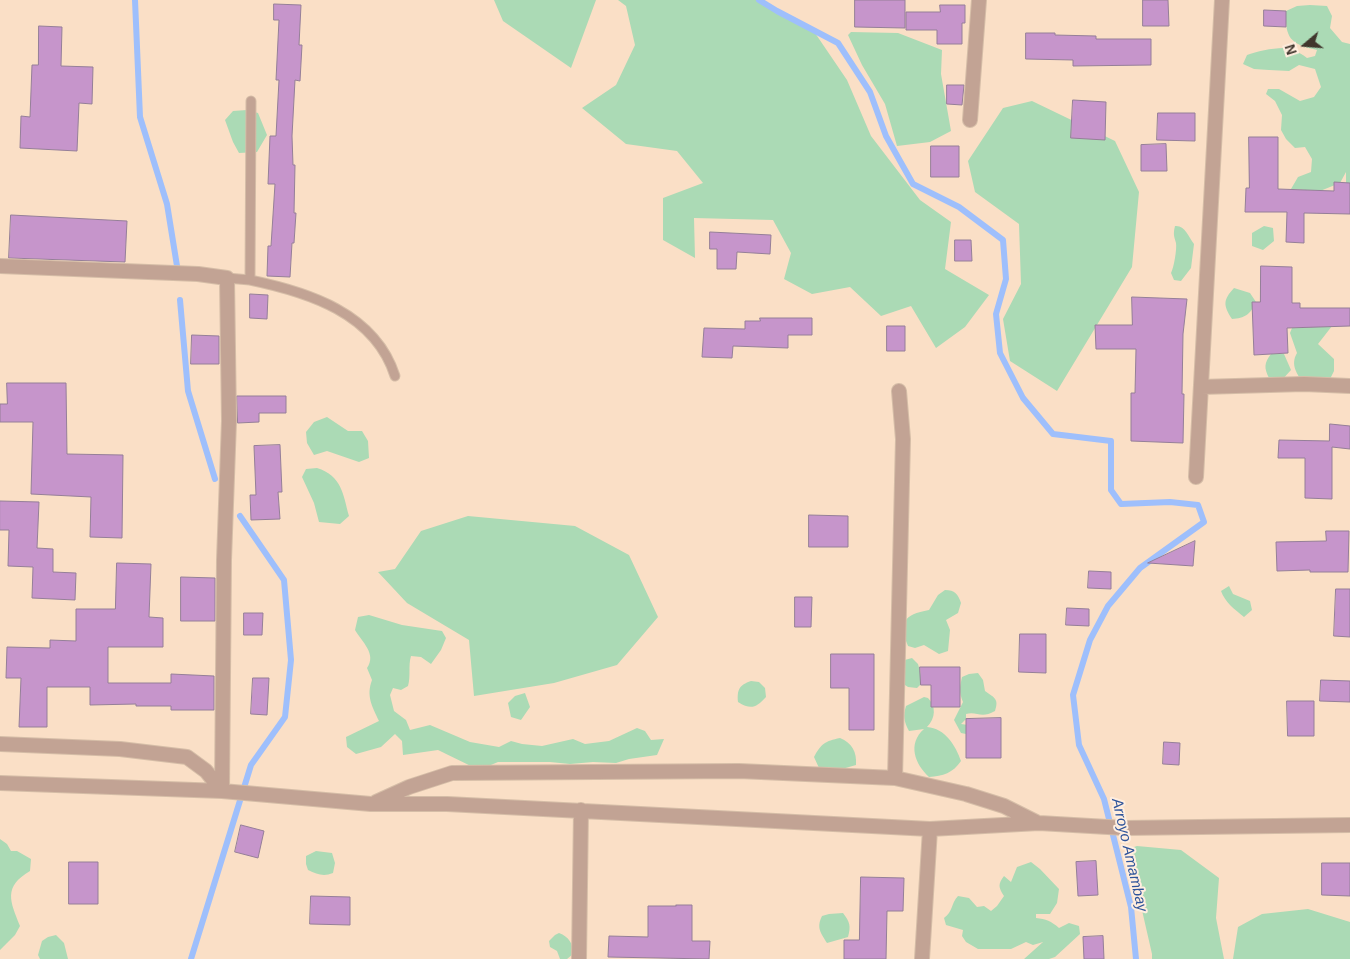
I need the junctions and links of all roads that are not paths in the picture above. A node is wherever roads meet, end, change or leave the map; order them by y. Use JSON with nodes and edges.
{"nodes":[{"id":1,"x":979,"y":0,"type":"edge"},
{"id":2,"x":1222,"y":0,"type":"edge"},
{"id":3,"x":251,"y":101,"type":"dead end"},
{"id":4,"x":970,"y":120,"type":"dead end"},
{"id":5,"x":0,"y":266,"type":"edge"},
{"id":6,"x":226,"y":278,"type":"junction"},
{"id":7,"x":250,"y":280,"type":"junction"},
{"id":8,"x":395,"y":376,"type":"dead end"},
{"id":9,"x":1201,"y":386,"type":"junction"},
{"id":10,"x":1350,"y":386,"type":"edge"},
{"id":11,"x":899,"y":391,"type":"dead end"},
{"id":12,"x":1196,"y":477,"type":"dead end"},
{"id":13,"x":0,"y":744,"type":"edge"},
{"id":14,"x":895,"y":778,"type":"junction"},
{"id":15,"x":0,"y":783,"type":"edge"},
{"id":16,"x":229,"y":791,"type":"junction"},
{"id":17,"x":370,"y":804,"type":"junction"},
{"id":18,"x":581,"y":810,"type":"junction"},
{"id":19,"x":1039,"y":823,"type":"junction"},
{"id":20,"x":1350,"y":825,"type":"edge"},
{"id":21,"x":930,"y":829,"type":"junction"},
{"id":22,"x":579,"y":959,"type":"edge"},
{"id":23,"x":922,"y":959,"type":"edge"}],
"edges":[{"from":1,"to":4,"type":"street"},
{"from":2,"to":9,"type":"street"},
{"from":3,"to":7,"type":"lane"},
{"from":5,"to":6,"type":"street"},
{"from":6,"to":7,"type":"lane"},
{"from":6,"to":16,"type":"street"},
{"from":7,"to":8,"type":"lane"},
{"from":9,"to":10,"type":"street"},
{"from":9,"to":12,"type":"street"},
{"from":11,"to":14,"type":"street"},
{"from":13,"to":16,"type":"street"},
{"from":14,"to":17,"type":"street"},
{"from":14,"to":19,"type":"street"},
{"from":15,"to":16,"type":"street"},
{"from":16,"to":17,"type":"street"},
{"from":17,"to":18,"type":"street"},
{"from":18,"to":21,"type":"street"},
{"from":18,"to":22,"type":"street"},
{"from":19,"to":20,"type":"street"},
{"from":19,"to":21,"type":"street"},
{"from":21,"to":23,"type":"street"}]}
